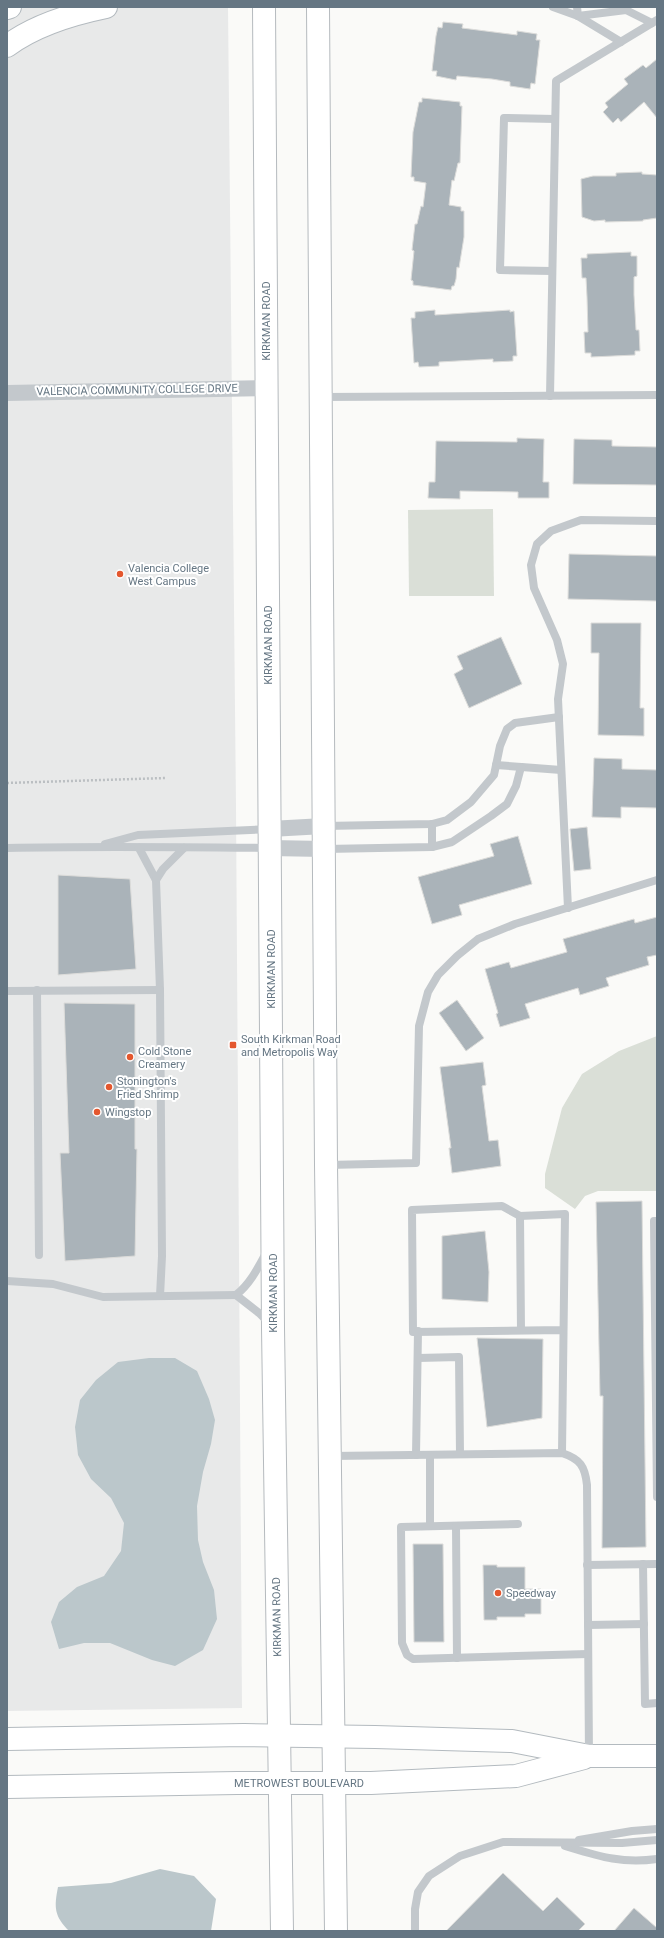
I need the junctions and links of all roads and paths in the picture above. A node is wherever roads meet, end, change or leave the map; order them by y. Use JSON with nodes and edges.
{"nodes":[{"id":1,"x":106,"y":7,"type":"edge"},
{"id":2,"x":264,"y":7,"type":"edge"},
{"id":3,"x":318,"y":7,"type":"edge"},
{"id":4,"x":553,"y":7,"type":"edge"},
{"id":5,"x":576,"y":7,"type":"edge"},
{"id":6,"x":578,"y":16,"type":"junction"},
{"id":7,"x":655,"y":21,"type":"edge"},
{"id":8,"x":621,"y":42,"type":"junction"},
{"id":9,"x":7,"y":46,"type":"edge"},
{"id":10,"x":555,"y":119,"type":"junction"},
{"id":11,"x":552,"y":271,"type":"junction"},
{"id":12,"x":266,"y":388,"type":"junction"},
{"id":13,"x":7,"y":393,"type":"edge"},
{"id":14,"x":657,"y":395,"type":"edge"},
{"id":15,"x":550,"y":396,"type":"junction"},
{"id":16,"x":321,"y":397,"type":"junction"},
{"id":17,"x":657,"y":521,"type":"edge"},
{"id":18,"x":559,"y":718,"type":"junction"},
{"id":19,"x":496,"y":765,"type":"junction"},
{"id":20,"x":521,"y":767,"type":"junction"},
{"id":21,"x":561,"y":770,"type":"junction"},
{"id":22,"x":166,"y":778,"type":"dead end"},
{"id":23,"x":7,"y":783,"type":"edge"},
{"id":24,"x":432,"y":824,"type":"junction"},
{"id":25,"x":324,"y":826,"type":"junction"},
{"id":26,"x":270,"y":839,"type":"junction"},
{"id":27,"x":98,"y":846,"type":"junction"},
{"id":28,"x":432,"y":847,"type":"junction"},
{"id":29,"x":7,"y":848,"type":"edge"},
{"id":30,"x":139,"y":848,"type":"junction"},
{"id":31,"x":184,"y":848,"type":"junction"},
{"id":32,"x":324,"y":849,"type":"junction"},
{"id":33,"x":156,"y":880,"type":"junction"},
{"id":34,"x":657,"y":880,"type":"edge"},
{"id":35,"x":568,"y":908,"type":"junction"},
{"id":36,"x":37,"y":990,"type":"junction"},
{"id":37,"x":160,"y":990,"type":"junction"},
{"id":38,"x":7,"y":991,"type":"edge"},
{"id":39,"x":326,"y":1165,"type":"junction"},
{"id":40,"x":520,"y":1216,"type":"junction"},
{"id":41,"x":657,"y":1221,"type":"edge"},
{"id":42,"x":272,"y":1240,"type":"junction"},
{"id":43,"x":39,"y":1255,"type":"dead end"},
{"id":44,"x":656,"y":1273,"type":"edge"},
{"id":45,"x":7,"y":1281,"type":"edge"},
{"id":46,"x":236,"y":1295,"type":"junction"},
{"id":47,"x":160,"y":1296,"type":"junction"},
{"id":48,"x":656,"y":1319,"type":"edge"},
{"id":49,"x":273,"y":1328,"type":"junction"},
{"id":50,"x":521,"y":1330,"type":"junction"},
{"id":51,"x":563,"y":1330,"type":"junction"},
{"id":52,"x":418,"y":1332,"type":"junction"},
{"id":53,"x":418,"y":1358,"type":"junction"},
{"id":54,"x":656,"y":1363,"type":"edge"},
{"id":55,"x":656,"y":1404,"type":"edge"},
{"id":56,"x":562,"y":1453,"type":"junction"},
{"id":57,"x":460,"y":1454,"type":"junction"},
{"id":58,"x":416,"y":1455,"type":"junction"},
{"id":59,"x":430,"y":1455,"type":"junction"},
{"id":60,"x":330,"y":1456,"type":"junction"},
{"id":61,"x":657,"y":1497,"type":"edge"},
{"id":62,"x":518,"y":1524,"type":"dead end"},
{"id":63,"x":430,"y":1526,"type":"junction"},
{"id":64,"x":456,"y":1526,"type":"junction"},
{"id":65,"x":642,"y":1564,"type":"junction"},
{"id":66,"x":657,"y":1564,"type":"edge"},
{"id":67,"x":587,"y":1565,"type":"junction"},
{"id":68,"x":644,"y":1624,"type":"junction"},
{"id":69,"x":588,"y":1625,"type":"junction"},
{"id":70,"x":588,"y":1654,"type":"junction"},
{"id":71,"x":457,"y":1658,"type":"junction"},
{"id":72,"x":657,"y":1704,"type":"edge"},
{"id":73,"x":279,"y":1736,"type":"junction"},
{"id":74,"x":334,"y":1736,"type":"junction"},
{"id":75,"x":7,"y":1739,"type":"edge"},
{"id":76,"x":589,"y":1756,"type":"junction"},
{"id":77,"x":657,"y":1756,"type":"edge"},
{"id":78,"x":280,"y":1783,"type":"junction"},
{"id":79,"x":334,"y":1784,"type":"junction"},
{"id":80,"x":7,"y":1787,"type":"edge"},
{"id":81,"x":657,"y":1829,"type":"edge"},
{"id":82,"x":657,"y":1840,"type":"edge"},
{"id":83,"x":556,"y":1843,"type":"junction"},
{"id":84,"x":657,"y":1859,"type":"edge"},
{"id":85,"x":282,"y":1931,"type":"edge"},
{"id":86,"x":336,"y":1931,"type":"edge"},
{"id":87,"x":415,"y":1931,"type":"edge"}],
"edges":[{"from":1,"to":9,"type":"main road"},
{"from":2,"to":12,"type":"main road","name":"KIRKMAN ROAD"},
{"from":3,"to":16,"type":"main road"},
{"from":4,"to":6,"type":"lane"},
{"from":5,"to":6,"type":"lane"},
{"from":6,"to":7,"type":"lane"},
{"from":6,"to":8,"type":"lane"},
{"from":7,"to":8,"type":"lane"},
{"from":8,"to":10,"type":"lane"},
{"from":10,"to":11,"type":"lane"},
{"from":10,"to":11,"type":"lane"},
{"from":11,"to":15,"type":"lane"},
{"from":12,"to":13,"type":"street","name":"VALENCIA COMMUNITY COLLEGE DRIVE"},
{"from":12,"to":26,"type":"main road","name":"KIRKMAN ROAD"},
{"from":14,"to":15,"type":"lane"},
{"from":15,"to":16,"type":"lane"},
{"from":16,"to":25,"type":"main road"},
{"from":17,"to":18,"type":"lane"},
{"from":18,"to":19,"type":"lane"},
{"from":18,"to":21,"type":"lane"},
{"from":19,"to":20,"type":"lane"},
{"from":19,"to":24,"type":"lane"},
{"from":20,"to":21,"type":"lane"},
{"from":20,"to":28,"type":"lane"},
{"from":21,"to":35,"type":"lane"},
{"from":22,"to":23,"type":"path"},
{"from":24,"to":25,"type":"lane"},
{"from":24,"to":28,"type":"lane"},
{"from":25,"to":26,"type":"street"},
{"from":25,"to":32,"type":"main road"},
{"from":26,"to":27,"type":"lane"},
{"from":26,"to":31,"type":"lane"},
{"from":26,"to":32,"type":"street"},
{"from":26,"to":42,"type":"main road","name":"KIRKMAN ROAD"},
{"from":27,"to":29,"type":"lane"},
{"from":27,"to":30,"type":"lane"},
{"from":28,"to":32,"type":"lane"},
{"from":30,"to":31,"type":"lane"},
{"from":30,"to":33,"type":"lane"},
{"from":31,"to":33,"type":"lane"},
{"from":32,"to":39,"type":"main road"},
{"from":33,"to":37,"type":"lane"},
{"from":34,"to":35,"type":"lane"},
{"from":35,"to":39,"type":"lane"},
{"from":36,"to":37,"type":"lane"},
{"from":36,"to":38,"type":"lane"},
{"from":36,"to":43,"type":"lane"},
{"from":37,"to":47,"type":"lane"},
{"from":39,"to":60,"type":"main road"},
{"from":40,"to":50,"type":"lane"},
{"from":40,"to":51,"type":"lane"},
{"from":40,"to":52,"type":"lane"},
{"from":41,"to":44,"type":"lane"},
{"from":42,"to":46,"type":"lane"},
{"from":42,"to":49,"type":"main road","name":"KIRKMAN ROAD"},
{"from":44,"to":48,"type":"lane"},
{"from":45,"to":47,"type":"lane"},
{"from":46,"to":47,"type":"lane"},
{"from":46,"to":49,"type":"lane"},
{"from":48,"to":54,"type":"lane"},
{"from":49,"to":73,"type":"main road","name":"KIRKMAN ROAD"},
{"from":50,"to":51,"type":"lane"},
{"from":50,"to":52,"type":"lane"},
{"from":51,"to":56,"type":"lane"},
{"from":52,"to":53,"type":"lane"},
{"from":53,"to":57,"type":"lane"},
{"from":53,"to":58,"type":"lane"},
{"from":54,"to":55,"type":"lane"},
{"from":55,"to":61,"type":"lane"},
{"from":56,"to":57,"type":"lane"},
{"from":56,"to":67,"type":"lane"},
{"from":57,"to":59,"type":"lane"},
{"from":58,"to":59,"type":"lane"},
{"from":58,"to":60,"type":"lane"},
{"from":59,"to":63,"type":"lane"},
{"from":60,"to":74,"type":"main road"},
{"from":62,"to":64,"type":"lane"},
{"from":63,"to":64,"type":"lane"},
{"from":63,"to":71,"type":"lane"},
{"from":64,"to":71,"type":"lane"},
{"from":65,"to":66,"type":"lane"},
{"from":65,"to":67,"type":"lane"},
{"from":65,"to":68,"type":"lane"},
{"from":67,"to":69,"type":"lane"},
{"from":68,"to":69,"type":"lane"},
{"from":68,"to":72,"type":"lane"},
{"from":69,"to":70,"type":"lane"},
{"from":70,"to":71,"type":"lane"},
{"from":70,"to":76,"type":"lane"},
{"from":73,"to":74,"type":"main road","name":"METROWEST BOULEVARD"},
{"from":73,"to":75,"type":"main road","name":"METROWEST BOULEVARD"},
{"from":73,"to":78,"type":"main road","name":"KIRKMAN ROAD"},
{"from":74,"to":76,"type":"main road","name":"METROWEST BOULEVARD"},
{"from":74,"to":79,"type":"main road"},
{"from":76,"to":77,"type":"main road","name":"METROWEST BOULEVARD"},
{"from":76,"to":79,"type":"main road","name":"METROWEST BOULEVARD"},
{"from":78,"to":79,"type":"main road","name":"METROWEST BOULEVARD"},
{"from":78,"to":80,"type":"main road","name":"METROWEST BOULEVARD"},
{"from":78,"to":85,"type":"main road","name":"KIRKMAN ROAD"},
{"from":79,"to":86,"type":"main road"},
{"from":81,"to":83,"type":"lane"},
{"from":82,"to":83,"type":"lane"},
{"from":83,"to":84,"type":"lane"},
{"from":83,"to":87,"type":"lane"}]}
